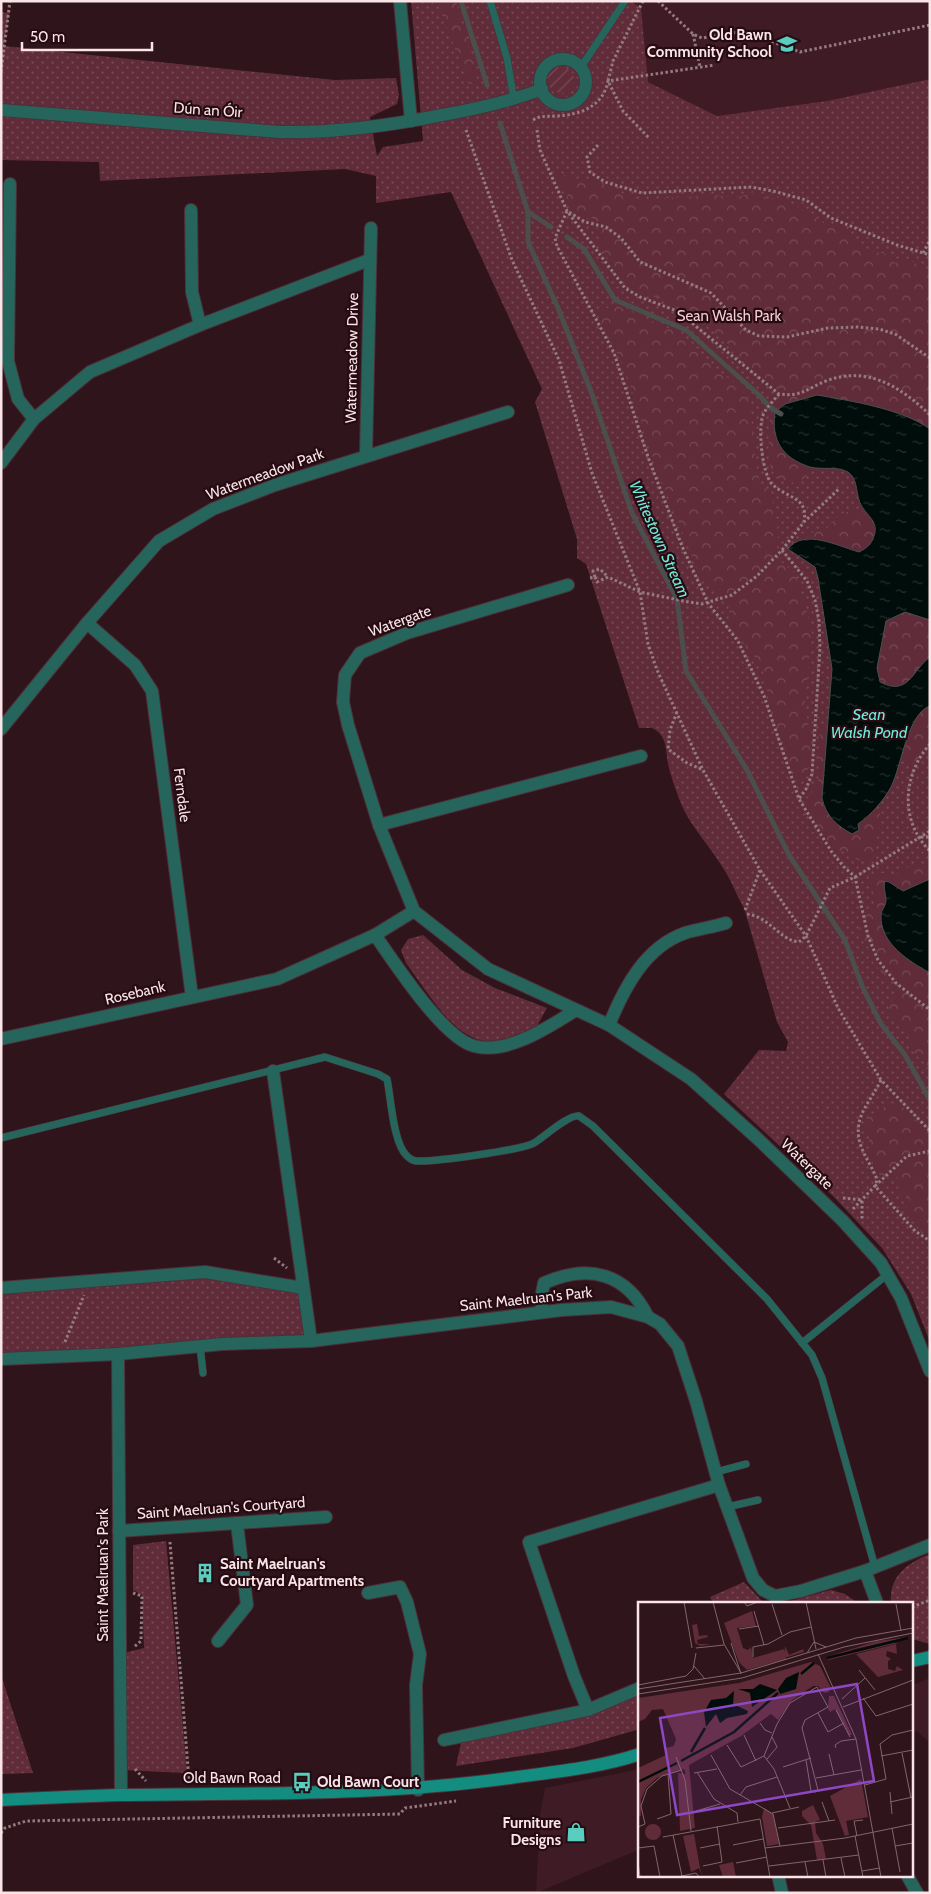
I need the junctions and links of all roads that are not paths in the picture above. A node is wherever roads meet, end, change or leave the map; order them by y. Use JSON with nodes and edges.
{"nodes":[{"id":1,"x":400,"y":1,"type":"edge"},
{"id":2,"x":490,"y":1,"type":"edge"},
{"id":3,"x":625,"y":1,"type":"edge"},
{"id":4,"x":581,"y":67,"type":"junction"},
{"id":5,"x":542,"y":89,"type":"junction"},
{"id":6,"x":514,"y":101,"type":"junction"},
{"id":7,"x":1,"y":110,"type":"edge"},
{"id":8,"x":411,"y":121,"type":"junction"},
{"id":9,"x":10,"y":184,"type":"dead end"},
{"id":10,"x":190,"y":210,"type":"dead end"},
{"id":11,"x":371,"y":228,"type":"dead end"},
{"id":12,"x":369,"y":260,"type":"junction"},
{"id":13,"x":200,"y":325,"type":"junction"},
{"id":14,"x":508,"y":412,"type":"dead end"},
{"id":15,"x":34,"y":419,"type":"junction"},
{"id":16,"x":366,"y":456,"type":"junction"},
{"id":17,"x":1,"y":463,"type":"edge"},
{"id":18,"x":568,"y":585,"type":"dead end"},
{"id":19,"x":87,"y":623,"type":"junction"},
{"id":20,"x":1,"y":729,"type":"edge"},
{"id":21,"x":641,"y":756,"type":"dead end"},
{"id":22,"x":379,"y":825,"type":"junction"},
{"id":23,"x":414,"y":911,"type":"junction"},
{"id":24,"x":726,"y":923,"type":"dead end"},
{"id":25,"x":375,"y":935,"type":"junction"},
{"id":26,"x":192,"y":997,"type":"junction"},
{"id":27,"x":576,"y":1010,"type":"junction"},
{"id":28,"x":609,"y":1025,"type":"junction"},
{"id":29,"x":1,"y":1039,"type":"edge"},
{"id":30,"x":273,"y":1071,"type":"junction"},
{"id":31,"x":1,"y":1138,"type":"edge"},
{"id":32,"x":888,"y":1274,"type":"junction"},
{"id":33,"x":1,"y":1288,"type":"edge"},
{"id":34,"x":303,"y":1288,"type":"junction"},
{"id":35,"x":542,"y":1312,"type":"junction"},
{"id":36,"x":648,"y":1317,"type":"junction"},
{"id":37,"x":310,"y":1341,"type":"junction"},
{"id":38,"x":802,"y":1343,"type":"junction"},
{"id":39,"x":200,"y":1346,"type":"junction"},
{"id":40,"x":118,"y":1354,"type":"junction"},
{"id":41,"x":1,"y":1359,"type":"edge"},
{"id":42,"x":930,"y":1371,"type":"edge"},
{"id":43,"x":203,"y":1373,"type":"dead end"},
{"id":44,"x":746,"y":1464,"type":"dead end"},
{"id":45,"x":716,"y":1472,"type":"junction"},
{"id":46,"x":720,"y":1485,"type":"junction"},
{"id":47,"x":758,"y":1500,"type":"dead end"},
{"id":48,"x":727,"y":1507,"type":"junction"},
{"id":49,"x":326,"y":1517,"type":"dead end"},
{"id":50,"x":237,"y":1524,"type":"junction"},
{"id":51,"x":119,"y":1531,"type":"junction"},
{"id":52,"x":930,"y":1545,"type":"edge"},
{"id":53,"x":870,"y":1569,"type":"junction"},
{"id":54,"x":368,"y":1594,"type":"dead end"},
{"id":55,"x":877,"y":1602,"type":"edge"},
{"id":56,"x":218,"y":1641,"type":"dead end"},
{"id":57,"x":930,"y":1657,"type":"edge"},
{"id":58,"x":914,"y":1661,"type":"edge"},
{"id":59,"x":638,"y":1689,"type":"edge"},
{"id":60,"x":588,"y":1710,"type":"junction"},
{"id":61,"x":444,"y":1740,"type":"dead end"},
{"id":62,"x":638,"y":1755,"type":"edge"},
{"id":63,"x":418,"y":1790,"type":"junction"},
{"id":64,"x":121,"y":1795,"type":"junction"},
{"id":65,"x":1,"y":1800,"type":"edge"},
{"id":66,"x":778,"y":1876,"type":"edge"},
{"id":67,"x":908,"y":1876,"type":"edge"},
{"id":68,"x":782,"y":1893,"type":"edge"},
{"id":69,"x":917,"y":1893,"type":"edge"}],
"edges":[{"from":1,"to":8,"type":"street"},
{"from":2,"to":6,"type":"lane"},
{"from":3,"to":4,"type":"lane"},
{"from":4,"to":5,"type":"street"},
{"from":4,"to":5,"type":"street"},
{"from":5,"to":6,"type":"street","name":"Dún an Óir"},
{"from":6,"to":8,"type":"street","name":"Dún an Óir"},
{"from":7,"to":8,"type":"street","name":"Dún an Óir"},
{"from":9,"to":15,"type":"street"},
{"from":10,"to":13,"type":"street"},
{"from":11,"to":12,"type":"street","name":"Watermeadow Drive"},
{"from":12,"to":13,"type":"street","name":"Watermeadow Drive"},
{"from":12,"to":16,"type":"street","name":"Watermeadow Drive"},
{"from":13,"to":15,"type":"street","name":"Watermeadow Drive"},
{"from":14,"to":16,"type":"street","name":"Watermeadow Park"},
{"from":15,"to":17,"type":"street","name":"Watermeadow Drive"},
{"from":16,"to":19,"type":"street","name":"Watermeadow Park"},
{"from":18,"to":22,"type":"street","name":"Watergate"},
{"from":19,"to":20,"type":"street","name":"Watermeadow Park"},
{"from":19,"to":26,"type":"street","name":"Ferndale"},
{"from":21,"to":22,"type":"street"},
{"from":22,"to":23,"type":"street","name":"Watergate"},
{"from":23,"to":25,"type":"street"},
{"from":23,"to":27,"type":"street","name":"Watergate"},
{"from":24,"to":28,"type":"street"},
{"from":25,"to":26,"type":"street","name":"Rosebank"},
{"from":25,"to":27,"type":"street"},
{"from":26,"to":29,"type":"street","name":"Rosebank"},
{"from":27,"to":28,"type":"street","name":"Watergate"},
{"from":28,"to":32,"type":"street","name":"Watergate"},
{"from":30,"to":31,"type":"lane"},
{"from":30,"to":34,"type":"street"},
{"from":30,"to":38,"type":"lane"},
{"from":32,"to":38,"type":"lane"},
{"from":32,"to":42,"type":"street","name":"Watergate"},
{"from":33,"to":34,"type":"street"},
{"from":34,"to":37,"type":"street"},
{"from":35,"to":36,"type":"street","name":"Saint Maelruan's Park"},
{"from":35,"to":36,"type":"street"},
{"from":35,"to":37,"type":"street","name":"Saint Maelruan's Park"},
{"from":36,"to":45,"type":"street","name":"Saint Maelruan's Park"},
{"from":37,"to":39,"type":"street","name":"Saint Maelruan's Park"},
{"from":38,"to":53,"type":"lane"},
{"from":39,"to":40,"type":"street","name":"Saint Maelruan's Park"},
{"from":39,"to":43,"type":"lane"},
{"from":40,"to":41,"type":"street","name":"Saint Maelruan's Park"},
{"from":40,"to":51,"type":"street","name":"Saint Maelruan's Park"},
{"from":44,"to":45,"type":"lane"},
{"from":45,"to":46,"type":"street","name":"Saint Maelruan's Park"},
{"from":46,"to":48,"type":"street","name":"Saint Maelruan's Park"},
{"from":46,"to":60,"type":"street"},
{"from":47,"to":48,"type":"lane"},
{"from":48,"to":53,"type":"street","name":"Saint Maelruan's Park"},
{"from":49,"to":50,"type":"street","name":"Saint Maelruan's Courtyard"},
{"from":50,"to":51,"type":"street","name":"Saint Maelruan's Courtyard"},
{"from":50,"to":56,"type":"street"},
{"from":51,"to":64,"type":"street","name":"Saint Maelruan's Park"},
{"from":52,"to":53,"type":"street"},
{"from":53,"to":55,"type":"street"},
{"from":54,"to":63,"type":"street"},
{"from":57,"to":58,"type":"main road"},
{"from":59,"to":60,"type":"street"},
{"from":60,"to":61,"type":"street"},
{"from":62,"to":63,"type":"main road","name":"Old Bawn Road"},
{"from":63,"to":64,"type":"main road","name":"Old Bawn Road"},
{"from":64,"to":65,"type":"main road","name":"Old Bawn Road"},
{"from":66,"to":68,"type":"street"},
{"from":67,"to":69,"type":"street"}]}
